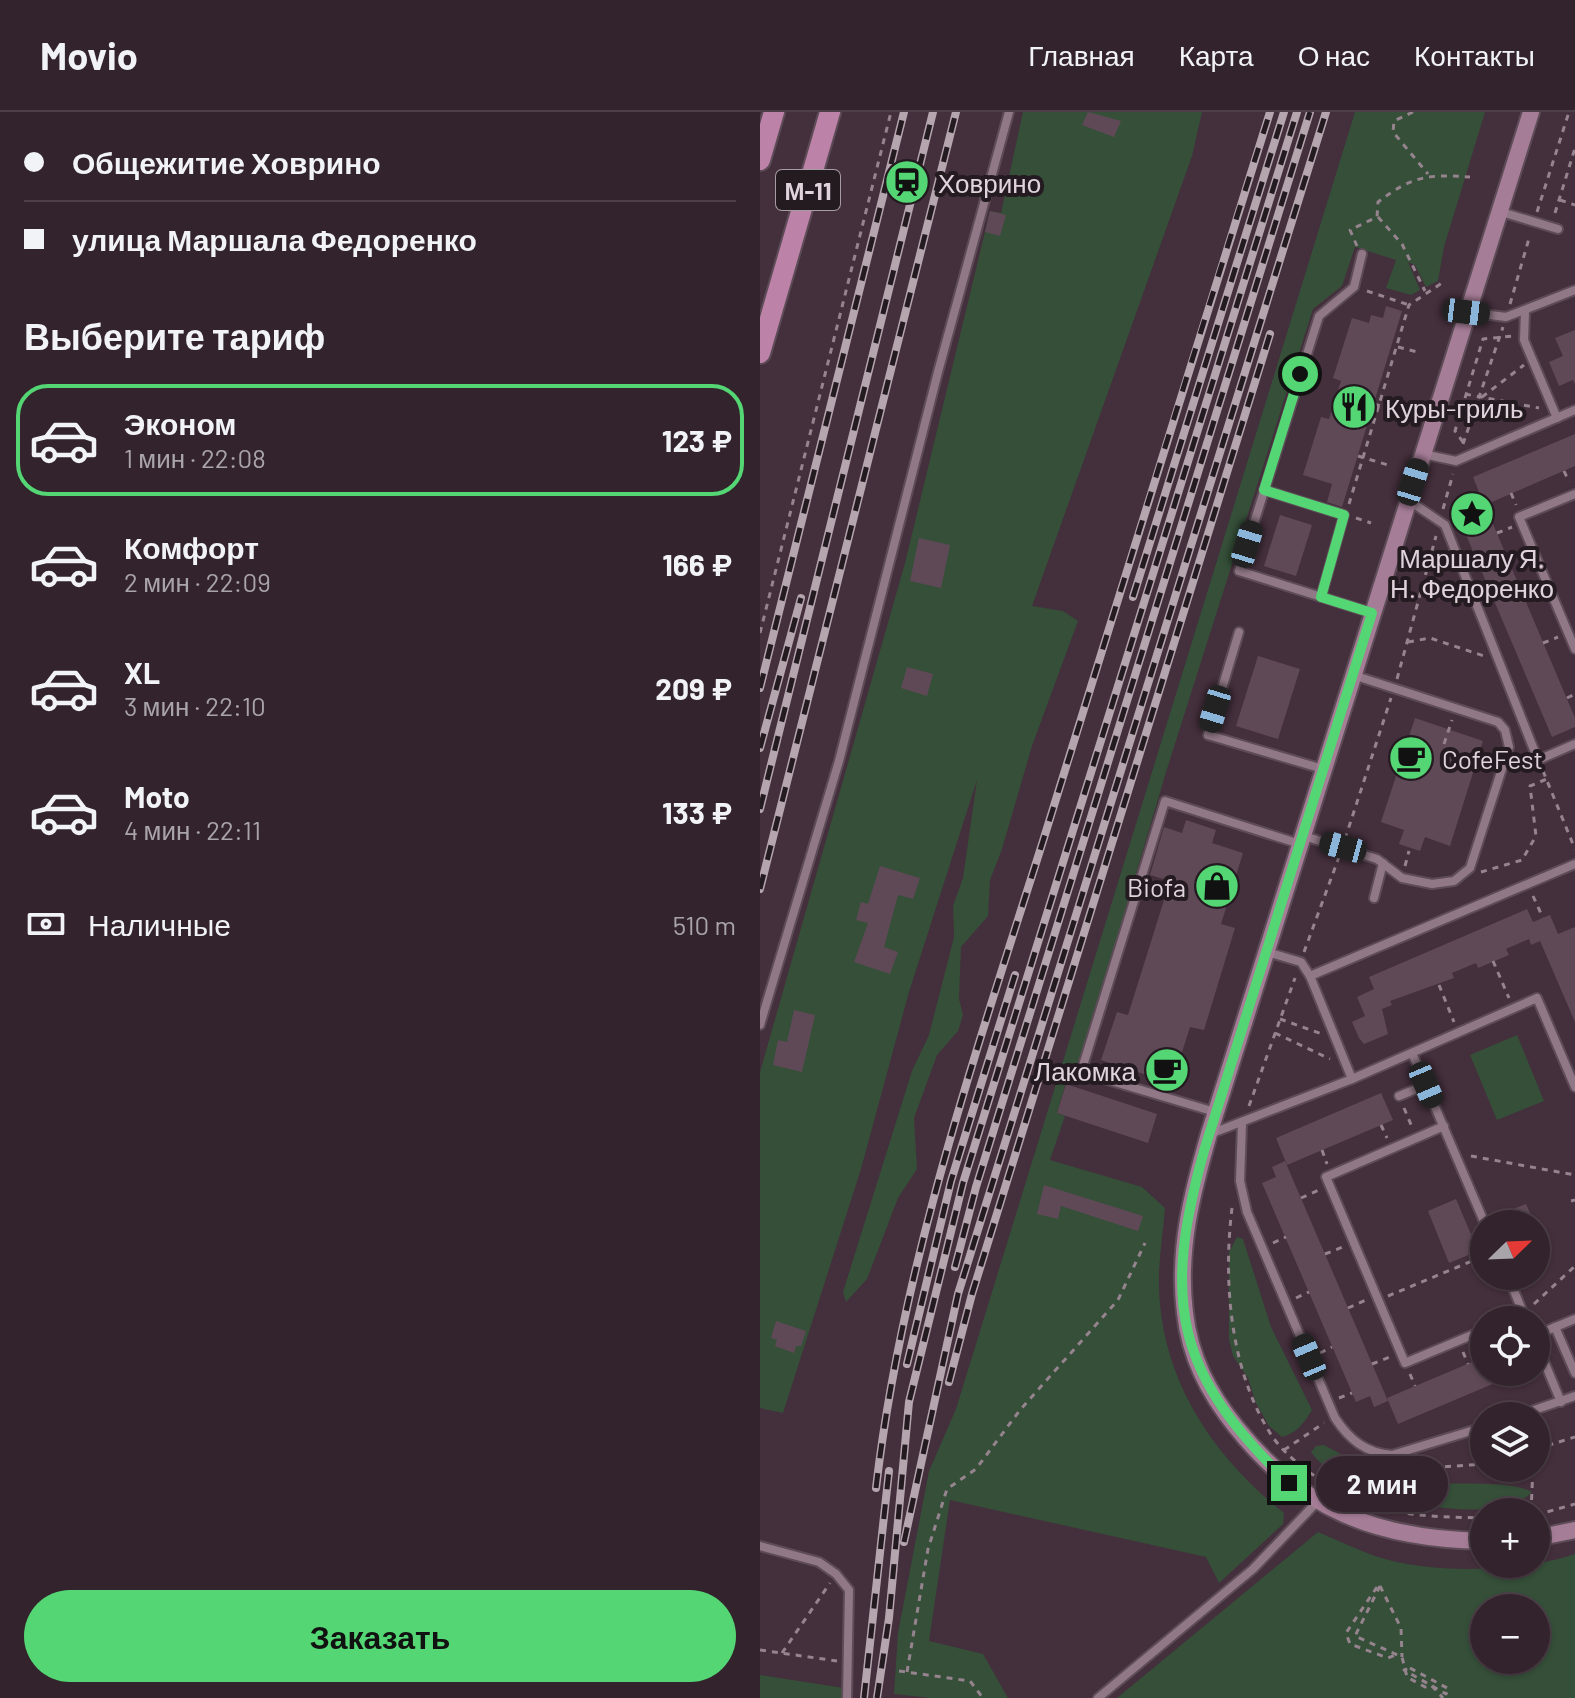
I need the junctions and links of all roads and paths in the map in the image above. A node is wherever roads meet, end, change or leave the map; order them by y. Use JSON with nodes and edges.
{"nodes":[{"id":1,"x":774,"y":112,"type":"edge"},
{"id":2,"x":830,"y":112,"type":"edge"},
{"id":3,"x":891,"y":112,"type":"edge"},
{"id":4,"x":1009,"y":112,"type":"edge"},
{"id":5,"x":1413,"y":112,"type":"edge"},
{"id":6,"x":1531,"y":112,"type":"edge"},
{"id":7,"x":1575,"y":148,"type":"edge"},
{"id":8,"x":760,"y":160,"type":"edge"},
{"id":9,"x":1428,"y":174,"type":"junction"},
{"id":10,"x":1470,"y":177,"type":"dead end"},
{"id":11,"x":1559,"y":200,"type":"junction"},
{"id":12,"x":1575,"y":205,"type":"edge"},
{"id":13,"x":1498,"y":211,"type":"junction"},
{"id":14,"x":1555,"y":213,"type":"dead end"},
{"id":15,"x":1377,"y":217,"type":"junction"},
{"id":16,"x":1558,"y":229,"type":"dead end"},
{"id":17,"x":1362,"y":254,"type":"joint"},
{"id":18,"x":1442,"y":283,"type":"dead end"},
{"id":19,"x":1354,"y":287,"type":"junction"},
{"id":20,"x":1575,"y":290,"type":"edge"},
{"id":21,"x":1425,"y":291,"type":"junction"},
{"id":22,"x":1409,"y":305,"type":"junction"},
{"id":23,"x":1525,"y":311,"type":"junction"},
{"id":24,"x":1466,"y":312,"type":"junction"},
{"id":25,"x":1499,"y":337,"type":"dead end"},
{"id":26,"x":1396,"y":346,"type":"junction"},
{"id":27,"x":760,"y":353,"type":"edge"},
{"id":28,"x":1421,"y":353,"type":"dead end"},
{"id":29,"x":1533,"y":358,"type":"junction"},
{"id":30,"x":1465,"y":394,"type":"junction"},
{"id":31,"x":1482,"y":397,"type":"junction"},
{"id":32,"x":1376,"y":405,"type":"junction"},
{"id":33,"x":1405,"y":409,"type":"dead end"},
{"id":34,"x":1575,"y":410,"type":"edge"},
{"id":35,"x":1556,"y":414,"type":"junction"},
{"id":36,"x":1457,"y":424,"type":"junction"},
{"id":37,"x":1470,"y":427,"type":"dead end"},
{"id":38,"x":1464,"y":442,"type":"dead end"},
{"id":39,"x":1421,"y":454,"type":"junction"},
{"id":40,"x":1360,"y":457,"type":"junction"},
{"id":41,"x":1388,"y":465,"type":"dead end"},
{"id":42,"x":1264,"y":490,"type":"junction"},
{"id":43,"x":1575,"y":494,"type":"edge"},
{"id":44,"x":1407,"y":500,"type":"junction"},
{"id":45,"x":1371,"y":523,"type":"dead end"},
{"id":46,"x":1321,"y":597,"type":"junction"},
{"id":47,"x":1372,"y":613,"type":"junction"},
{"id":48,"x":1239,"y":632,"type":"dead end"},
{"id":49,"x":760,"y":633,"type":"edge"},
{"id":50,"x":1408,"y":642,"type":"dead end"},
{"id":51,"x":1575,"y":649,"type":"edge"},
{"id":52,"x":1501,"y":662,"type":"junction"},
{"id":53,"x":1353,"y":675,"type":"junction"},
{"id":54,"x":1575,"y":694,"type":"edge"},
{"id":55,"x":1567,"y":698,"type":"dead end"},
{"id":56,"x":1455,"y":708,"type":"junction"},
{"id":57,"x":1444,"y":744,"type":"dead end"},
{"id":58,"x":1575,"y":744,"type":"edge"},
{"id":59,"x":1538,"y":760,"type":"junction"},
{"id":60,"x":1323,"y":769,"type":"junction"},
{"id":61,"x":1547,"y":779,"type":"junction"},
{"id":62,"x":1575,"y":835,"type":"edge"},
{"id":63,"x":1302,"y":840,"type":"junction"},
{"id":64,"x":1571,"y":840,"type":"junction"},
{"id":65,"x":1575,"y":849,"type":"edge"},
{"id":66,"x":1383,"y":863,"type":"junction"},
{"id":67,"x":1575,"y":864,"type":"edge"},
{"id":68,"x":1470,"y":868,"type":"junction"},
{"id":69,"x":1528,"y":884,"type":"junction"},
{"id":70,"x":1374,"y":898,"type":"dead end"},
{"id":71,"x":1543,"y":918,"type":"dead end"},
{"id":72,"x":1267,"y":952,"type":"junction"},
{"id":73,"x":1493,"y":961,"type":"dead end"},
{"id":74,"x":1310,"y":976,"type":"junction"},
{"id":75,"x":1439,"y":985,"type":"dead end"},
{"id":76,"x":1513,"y":1008,"type":"junction"},
{"id":77,"x":1280,"y":1019,"type":"dead end"},
{"id":78,"x":760,"y":1025,"type":"edge"},
{"id":79,"x":1459,"y":1032,"type":"junction"},
{"id":80,"x":1275,"y":1033,"type":"dead end"},
{"id":81,"x":1336,"y":1038,"type":"junction"},
{"id":82,"x":1412,"y":1053,"type":"junction"},
{"id":83,"x":1348,"y":1067,"type":"junction"},
{"id":84,"x":1352,"y":1079,"type":"junction"},
{"id":85,"x":1426,"y":1085,"type":"junction"},
{"id":86,"x":1575,"y":1087,"type":"edge"},
{"id":87,"x":1399,"y":1096,"type":"dead end"},
{"id":88,"x":1216,"y":1112,"type":"junction"},
{"id":89,"x":1242,"y":1124,"type":"junction"},
{"id":90,"x":1444,"y":1126,"type":"junction"},
{"id":91,"x":1209,"y":1134,"type":"junction"},
{"id":92,"x":1455,"y":1153,"type":"junction"},
{"id":93,"x":1575,"y":1175,"type":"edge"},
{"id":94,"x":1330,"y":1186,"type":"junction"},
{"id":95,"x":1301,"y":1198,"type":"dead end"},
{"id":96,"x":1479,"y":1210,"type":"edge"},
{"id":97,"x":1145,"y":1243,"type":"dead end"},
{"id":98,"x":1354,"y":1243,"type":"junction"},
{"id":99,"x":1325,"y":1254,"type":"dead end"},
{"id":100,"x":1470,"y":1262,"type":"edge"},
{"id":101,"x":1575,"y":1266,"type":"edge"},
{"id":102,"x":1378,"y":1298,"type":"junction"},
{"id":103,"x":1536,"y":1306,"type":"edge"},
{"id":104,"x":1348,"y":1308,"type":"dead end"},
{"id":105,"x":1575,"y":1319,"type":"edge"},
{"id":106,"x":1555,"y":1327,"type":"junction"},
{"id":107,"x":1550,"y":1329,"type":"edge"},
{"id":108,"x":1470,"y":1336,"type":"edge"},
{"id":109,"x":1401,"y":1353,"type":"junction"},
{"id":110,"x":1372,"y":1364,"type":"dead end"},
{"id":111,"x":1575,"y":1373,"type":"edge"},
{"id":112,"x":1550,"y":1376,"type":"edge"},
{"id":113,"x":1575,"y":1396,"type":"edge"},
{"id":114,"x":1561,"y":1402,"type":"junction"},
{"id":115,"x":1550,"y":1406,"type":"edge"},
{"id":116,"x":1320,"y":1426,"type":"dead end"},
{"id":117,"x":1470,"y":1431,"type":"edge"},
{"id":118,"x":1575,"y":1437,"type":"edge"},
{"id":119,"x":1550,"y":1445,"type":"edge"},
{"id":120,"x":1284,"y":1450,"type":"dead end"},
{"id":121,"x":1392,"y":1455,"type":"junction"},
{"id":122,"x":1470,"y":1465,"type":"edge"},
{"id":123,"x":1317,"y":1502,"type":"junction"},
{"id":124,"x":1575,"y":1504,"type":"edge"},
{"id":125,"x":1550,"y":1511,"type":"edge"},
{"id":126,"x":1575,"y":1530,"type":"edge"},
{"id":127,"x":1550,"y":1535,"type":"edge"},
{"id":128,"x":1470,"y":1539,"type":"edge"},
{"id":129,"x":760,"y":1546,"type":"edge"},
{"id":130,"x":836,"y":1574,"type":"junction"},
{"id":131,"x":1380,"y":1586,"type":"junction"},
{"id":132,"x":760,"y":1650,"type":"edge"},
{"id":133,"x":782,"y":1653,"type":"junction"},
{"id":134,"x":1395,"y":1655,"type":"junction"},
{"id":135,"x":1402,"y":1657,"type":"junction"},
{"id":136,"x":841,"y":1662,"type":"dead end"},
{"id":137,"x":1404,"y":1670,"type":"junction"},
{"id":138,"x":899,"y":1671,"type":"dead end"},
{"id":139,"x":907,"y":1672,"type":"junction"},
{"id":140,"x":1431,"y":1685,"type":"junction"},
{"id":141,"x":847,"y":1698,"type":"edge"},
{"id":142,"x":983,"y":1698,"type":"edge"},
{"id":143,"x":1098,"y":1698,"type":"edge"},
{"id":144,"x":1443,"y":1698,"type":"edge"}],
"edges":[{"from":1,"to":8,"type":"main road","number":"М-11"},
{"from":2,"to":27,"type":"main road","number":"М-11"},
{"from":3,"to":49,"type":"path"},
{"from":4,"to":78,"type":"lane"},
{"from":5,"to":9,"type":"path"},
{"from":6,"to":13,"type":"street"},
{"from":7,"to":11,"type":"path"},
{"from":9,"to":10,"type":"path"},
{"from":9,"to":15,"type":"path"},
{"from":11,"to":12,"type":"path"},
{"from":11,"to":14,"type":"path"},
{"from":13,"to":16,"type":"lane"},
{"from":13,"to":24,"type":"street"},
{"from":15,"to":17,"type":"path"},
{"from":15,"to":21,"type":"path"},
{"from":17,"to":19,"type":"lane"},
{"from":18,"to":21,"type":"path"},
{"from":19,"to":22,"type":"path"},
{"from":19,"to":42,"type":"lane"},
{"from":20,"to":23,"type":"lane"},
{"from":21,"to":22,"type":"path"},
{"from":22,"to":26,"type":"path"},
{"from":23,"to":24,"type":"lane"},
{"from":23,"to":29,"type":"lane"},
{"from":24,"to":39,"type":"street"},
{"from":25,"to":30,"type":"path"},
{"from":26,"to":28,"type":"path"},
{"from":26,"to":32,"type":"path"},
{"from":29,"to":31,"type":"path"},
{"from":29,"to":35,"type":"lane"},
{"from":30,"to":31,"type":"path"},
{"from":30,"to":36,"type":"path"},
{"from":31,"to":35,"type":"path"},
{"from":32,"to":33,"type":"path"},
{"from":32,"to":40,"type":"path"},
{"from":34,"to":35,"type":"lane"},
{"from":35,"to":39,"type":"lane"},
{"from":36,"to":37,"type":"path"},
{"from":36,"to":38,"type":"path"},
{"from":39,"to":44,"type":"street"},
{"from":40,"to":41,"type":"path"},
{"from":40,"to":45,"type":"path"},
{"from":42,"to":46,"type":"lane"},
{"from":42,"to":46,"type":"lane"},
{"from":43,"to":51,"type":"lane"},
{"from":44,"to":47,"type":"street"},
{"from":44,"to":52,"type":"lane"},
{"from":46,"to":47,"type":"lane"},
{"from":47,"to":53,"type":"street"},
{"from":48,"to":60,"type":"lane"},
{"from":50,"to":52,"type":"path"},
{"from":52,"to":59,"type":"lane"},
{"from":53,"to":56,"type":"lane"},
{"from":53,"to":60,"type":"street"},
{"from":54,"to":55,"type":"path"},
{"from":56,"to":57,"type":"path"},
{"from":56,"to":68,"type":"lane"},
{"from":58,"to":59,"type":"lane"},
{"from":59,"to":61,"type":"path"},
{"from":60,"to":63,"type":"street"},
{"from":61,"to":64,"type":"path"},
{"from":61,"to":68,"type":"path"},
{"from":62,"to":64,"type":"path"},
{"from":63,"to":66,"type":"lane"},
{"from":63,"to":72,"type":"street"},
{"from":63,"to":88,"type":"lane"},
{"from":64,"to":65,"type":"path"},
{"from":66,"to":68,"type":"lane"},
{"from":66,"to":70,"type":"lane"},
{"from":67,"to":69,"type":"lane"},
{"from":69,"to":71,"type":"path"},
{"from":69,"to":74,"type":"lane"},
{"from":72,"to":74,"type":"lane"},
{"from":72,"to":88,"type":"street"},
{"from":73,"to":76,"type":"path"},
{"from":74,"to":81,"type":"lane"},
{"from":75,"to":79,"type":"path"},
{"from":76,"to":79,"type":"lane"},
{"from":76,"to":86,"type":"lane"},
{"from":77,"to":81,"type":"path"},
{"from":79,"to":82,"type":"lane"},
{"from":80,"to":83,"type":"path"},
{"from":81,"to":83,"type":"lane"},
{"from":82,"to":84,"type":"lane"},
{"from":82,"to":85,"type":"lane"},
{"from":83,"to":84,"type":"lane"},
{"from":84,"to":89,"type":"lane"},
{"from":85,"to":87,"type":"lane"},
{"from":85,"to":90,"type":"lane"},
{"from":88,"to":91,"type":"street"},
{"from":89,"to":91,"type":"lane"},
{"from":89,"to":121,"type":"lane"},
{"from":90,"to":92,"type":"lane"},
{"from":90,"to":94,"type":"lane"},
{"from":91,"to":123,"type":"street"},
{"from":92,"to":93,"type":"path"},
{"from":92,"to":96,"type":"lane"},
{"from":94,"to":95,"type":"path"},
{"from":94,"to":98,"type":"lane"},
{"from":97,"to":139,"type":"path"},
{"from":98,"to":99,"type":"path"},
{"from":98,"to":102,"type":"lane"},
{"from":100,"to":102,"type":"path"},
{"from":101,"to":103,"type":"path"},
{"from":102,"to":104,"type":"path"},
{"from":102,"to":109,"type":"lane"},
{"from":105,"to":106,"type":"lane"},
{"from":106,"to":107,"type":"lane"},
{"from":106,"to":111,"type":"lane"},
{"from":108,"to":109,"type":"lane"},
{"from":109,"to":110,"type":"path"},
{"from":112,"to":114,"type":"lane"},
{"from":113,"to":114,"type":"lane"},
{"from":114,"to":115,"type":"lane"},
{"from":116,"to":120,"type":"path"},
{"from":117,"to":121,"type":"lane"},
{"from":118,"to":119,"type":"path"},
{"from":121,"to":122,"type":"path"},
{"from":123,"to":128,"type":"street"},
{"from":123,"to":143,"type":"lane"},
{"from":124,"to":125,"type":"path"},
{"from":126,"to":127,"type":"street"},
{"from":129,"to":130,"type":"lane"},
{"from":130,"to":133,"type":"path"},
{"from":130,"to":141,"type":"lane"},
{"from":131,"to":134,"type":"path"},
{"from":131,"to":134,"type":"path"},
{"from":131,"to":135,"type":"path"},
{"from":132,"to":133,"type":"path"},
{"from":133,"to":136,"type":"path"},
{"from":134,"to":135,"type":"path"},
{"from":135,"to":137,"type":"path"},
{"from":137,"to":140,"type":"path"},
{"from":137,"to":140,"type":"path"},
{"from":138,"to":139,"type":"path"},
{"from":139,"to":142,"type":"path"},
{"from":140,"to":144,"type":"path"}]}
